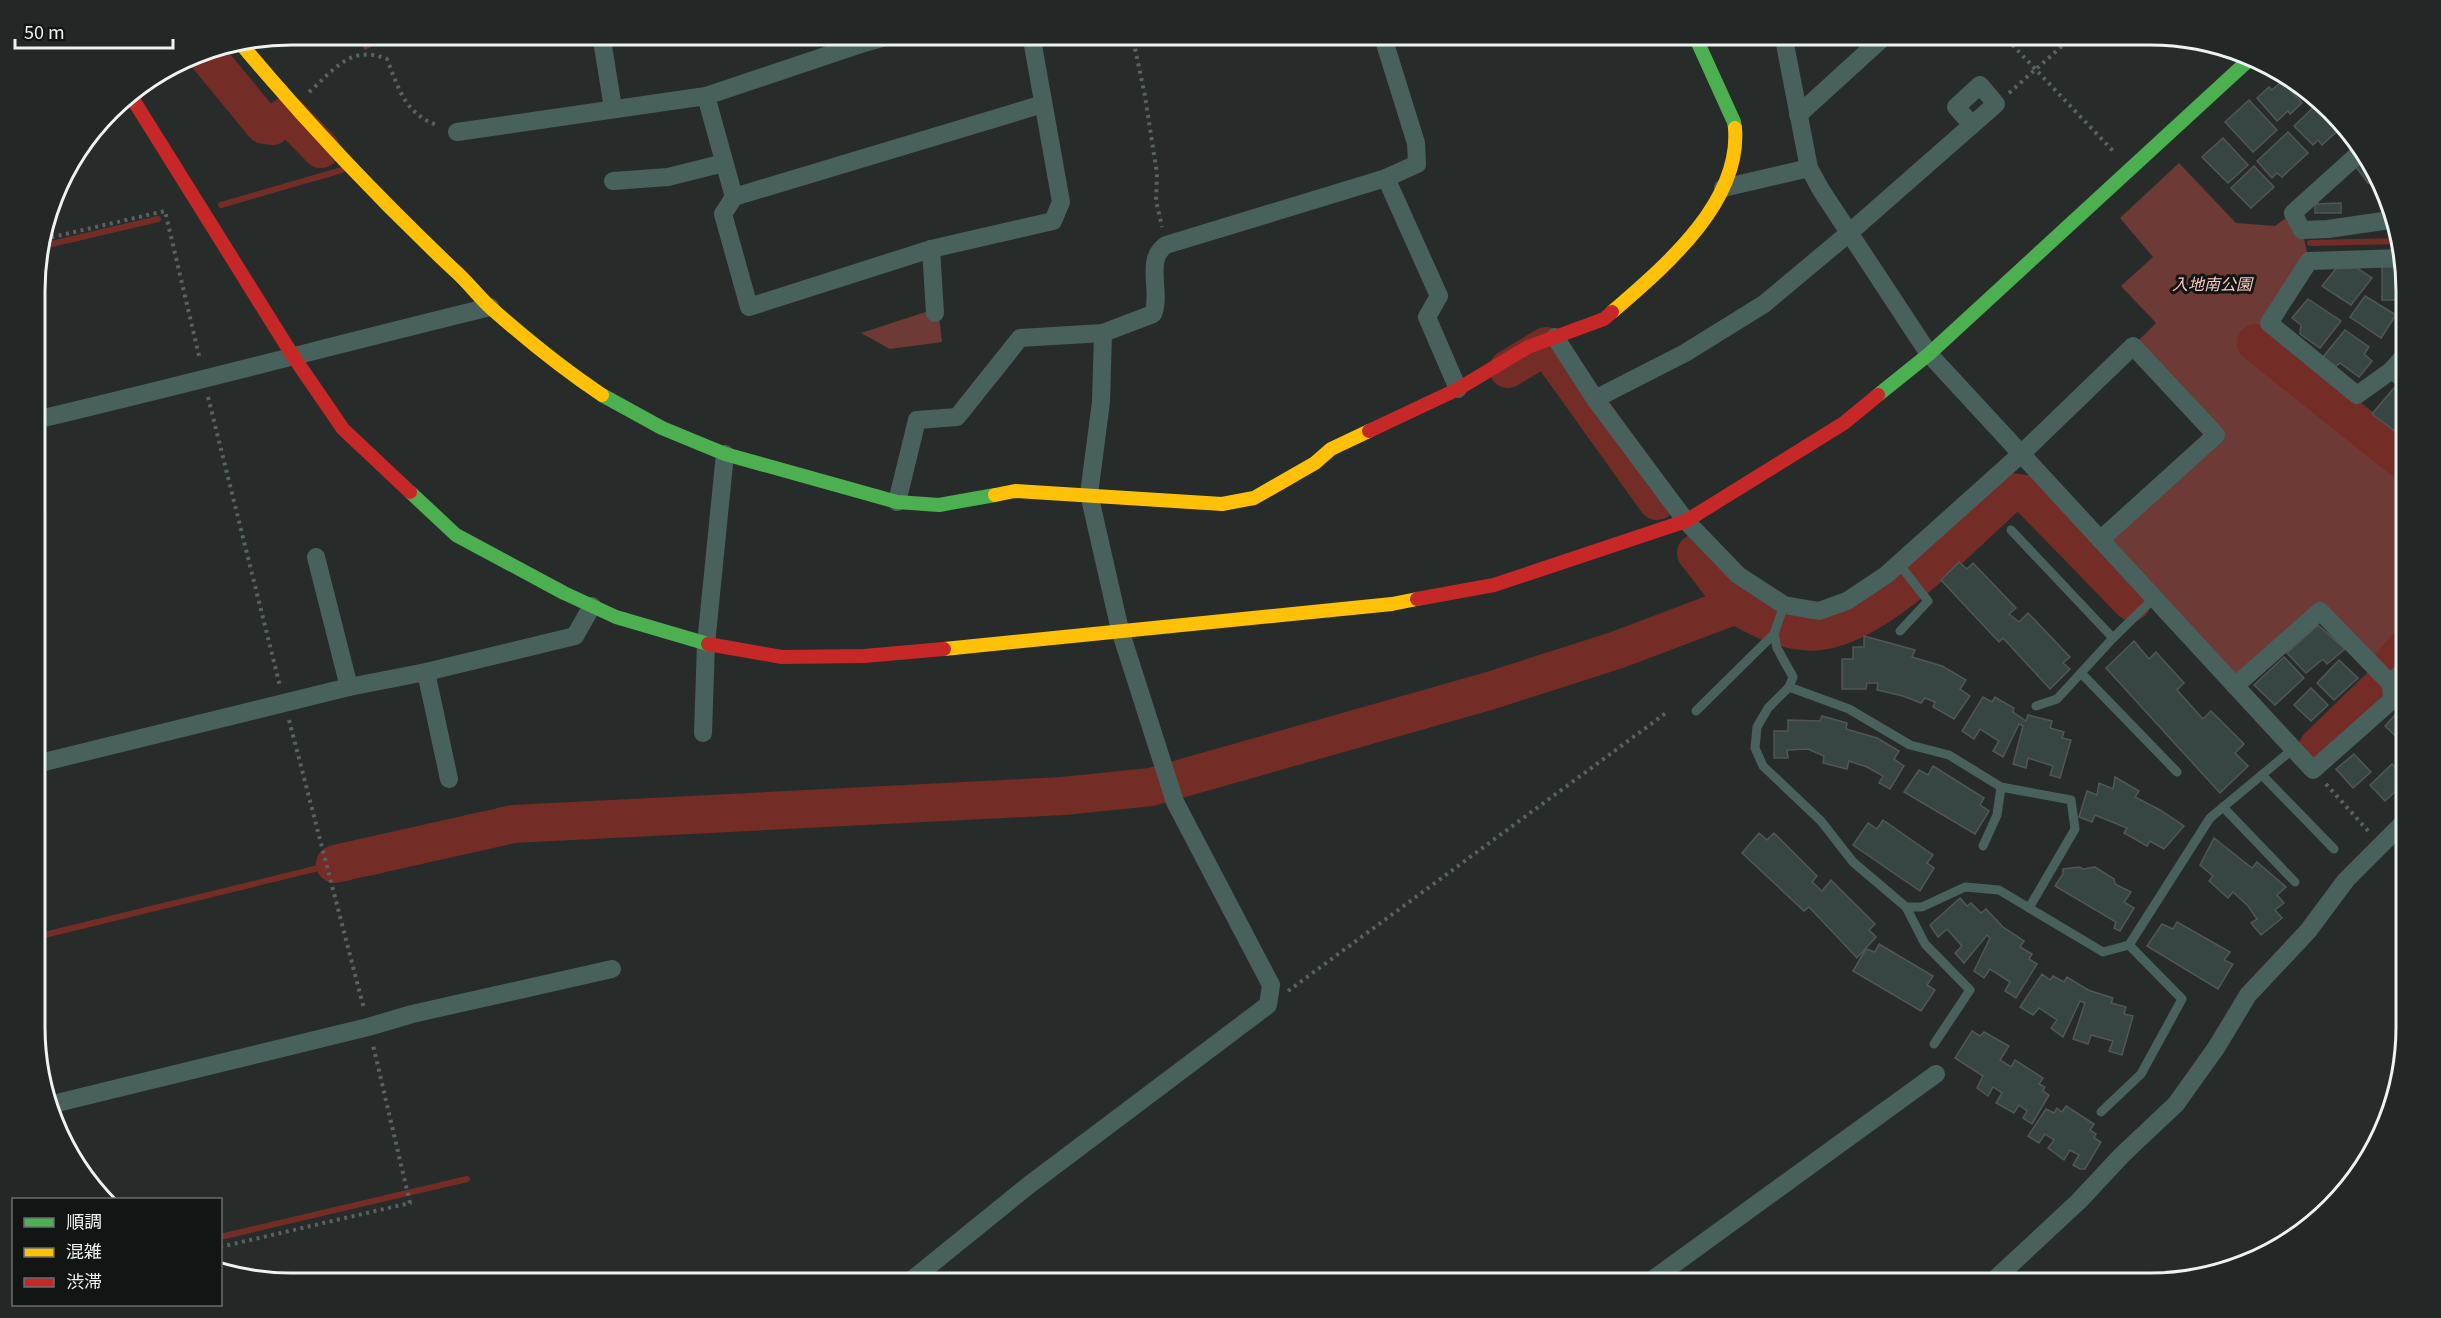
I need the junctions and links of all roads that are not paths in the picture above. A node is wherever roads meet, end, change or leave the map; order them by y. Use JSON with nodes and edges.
{"nodes":[{"id":1,"x":603,"y":45,"type":"edge"},
{"id":2,"x":858,"y":45,"type":"edge"},
{"id":3,"x":1033,"y":45,"type":"edge"},
{"id":4,"x":1386,"y":45,"type":"edge"},
{"id":5,"x":1699,"y":45,"type":"edge"},
{"id":6,"x":1785,"y":45,"type":"edge"},
{"id":7,"x":1874,"y":45,"type":"edge"},
{"id":8,"x":246,"y":50,"type":"edge"},
{"id":9,"x":2244,"y":64,"type":"edge"},
{"id":10,"x":706,"y":96,"type":"junction"},
{"id":11,"x":134,"y":102,"type":"edge"},
{"id":12,"x":1043,"y":104,"type":"junction"},
{"id":13,"x":614,"y":108,"type":"junction"},
{"id":14,"x":1798,"y":115,"type":"junction"},
{"id":15,"x":1972,"y":125,"type":"junction"},
{"id":16,"x":457,"y":132,"type":"road end"},
{"id":17,"x":2356,"y":156,"type":"edge"},
{"id":18,"x":724,"y":163,"type":"junction"},
{"id":19,"x":1809,"y":168,"type":"junction"},
{"id":20,"x":1386,"y":178,"type":"junction"},
{"id":21,"x":614,"y":181,"type":"dead end"},
{"id":22,"x":1723,"y":188,"type":"junction"},
{"id":23,"x":734,"y":197,"type":"junction"},
{"id":24,"x":2386,"y":221,"type":"edge"},
{"id":25,"x":1849,"y":233,"type":"junction"},
{"id":26,"x":931,"y":249,"type":"junction"},
{"id":27,"x":2394,"y":258,"type":"edge"},
{"id":28,"x":490,"y":307,"type":"junction"},
{"id":29,"x":935,"y":313,"type":"dead end"},
{"id":30,"x":1103,"y":333,"type":"junction"},
{"id":31,"x":1555,"y":337,"type":"junction"},
{"id":32,"x":1929,"y":354,"type":"junction"},
{"id":33,"x":293,"y":356,"type":"junction"},
{"id":34,"x":2396,"y":376,"type":"edge"},
{"id":35,"x":1458,"y":390,"type":"junction"},
{"id":36,"x":1595,"y":399,"type":"junction"},
{"id":37,"x":45,"y":418,"type":"edge"},
{"id":38,"x":725,"y":454,"type":"junction"},
{"id":39,"x":2021,"y":454,"type":"junction"},
{"id":40,"x":1089,"y":494,"type":"junction"},
{"id":41,"x":897,"y":502,"type":"junction"},
{"id":42,"x":1686,"y":521,"type":"junction"},
{"id":43,"x":2010,"y":530,"type":"dead end"},
{"id":44,"x":2100,"y":540,"type":"junction"},
{"id":45,"x":316,"y":557,"type":"dead end"},
{"id":46,"x":1902,"y":568,"type":"junction"},
{"id":47,"x":2154,"y":598,"type":"junction"},
{"id":48,"x":592,"y":606,"type":"junction"},
{"id":49,"x":1783,"y":608,"type":"junction"},
{"id":50,"x":1120,"y":630,"type":"junction"},
{"id":51,"x":1775,"y":631,"type":"junction"},
{"id":52,"x":1900,"y":631,"type":"dead end"},
{"id":53,"x":2113,"y":638,"type":"junction"},
{"id":54,"x":706,"y":644,"type":"junction"},
{"id":55,"x":426,"y":672,"type":"junction"},
{"id":56,"x":2082,"y":674,"type":"junction"},
{"id":57,"x":2396,"y":679,"type":"edge"},
{"id":58,"x":2391,"y":684,"type":"junction"},
{"id":59,"x":2235,"y":686,"type":"junction"},
{"id":60,"x":349,"y":687,"type":"junction"},
{"id":61,"x":1789,"y":687,"type":"junction"},
{"id":62,"x":2036,"y":706,"type":"dead end"},
{"id":63,"x":1696,"y":711,"type":"dead end"},
{"id":64,"x":703,"y":733,"type":"dead end"},
{"id":65,"x":2293,"y":749,"type":"junction"},
{"id":66,"x":45,"y":762,"type":"edge"},
{"id":67,"x":2177,"y":772,"type":"dead end"},
{"id":68,"x":2262,"y":775,"type":"junction"},
{"id":69,"x":449,"y":779,"type":"dead end"},
{"id":70,"x":2001,"y":787,"type":"junction"},
{"id":71,"x":2223,"y":807,"type":"junction"},
{"id":72,"x":2396,"y":830,"type":"edge"},
{"id":73,"x":1983,"y":846,"type":"dead end"},
{"id":74,"x":2334,"y":849,"type":"dead end"},
{"id":75,"x":2295,"y":882,"type":"dead end"},
{"id":76,"x":1906,"y":907,"type":"junction"},
{"id":77,"x":2029,"y":908,"type":"junction"},
{"id":78,"x":2129,"y":945,"type":"junction"},
{"id":79,"x":612,"y":969,"type":"dead end"},
{"id":80,"x":1934,"y":1044,"type":"dead end"},
{"id":81,"x":1936,"y":1074,"type":"dead end"},
{"id":82,"x":57,"y":1103,"type":"edge"},
{"id":83,"x":2101,"y":1112,"type":"dead end"},
{"id":84,"x":920,"y":1273,"type":"edge"},
{"id":85,"x":1662,"y":1273,"type":"edge"},
{"id":86,"x":2001,"y":1273,"type":"edge"}],
"edges":[{"from":1,"to":13,"type":"street"},
{"from":2,"to":10,"type":"street"},
{"from":3,"to":12,"type":"street"},
{"from":4,"to":20,"type":"street"},
{"from":5,"to":22,"type":"street"},
{"from":6,"to":14,"type":"street"},
{"from":7,"to":14,"type":"street"},
{"from":8,"to":28,"type":"street"},
{"from":9,"to":32,"type":"street"},
{"from":10,"to":13,"type":"street"},
{"from":10,"to":18,"type":"street"},
{"from":11,"to":33,"type":"street"},
{"from":12,"to":23,"type":"street"},
{"from":12,"to":26,"type":"street"},
{"from":13,"to":16,"type":"street"},
{"from":14,"to":19,"type":"street"},
{"from":15,"to":15,"type":"street"},
{"from":15,"to":25,"type":"street"},
{"from":17,"to":24,"type":"street"},
{"from":18,"to":21,"type":"street"},
{"from":18,"to":23,"type":"street"},
{"from":19,"to":22,"type":"street"},
{"from":19,"to":25,"type":"street"},
{"from":20,"to":30,"type":"street"},
{"from":20,"to":35,"type":"street"},
{"from":22,"to":31,"type":"street"},
{"from":23,"to":26,"type":"street"},
{"from":25,"to":32,"type":"street"},
{"from":25,"to":36,"type":"street"},
{"from":26,"to":29,"type":"street"},
{"from":27,"to":34,"type":"street"},
{"from":28,"to":33,"type":"street"},
{"from":28,"to":38,"type":"street"},
{"from":30,"to":40,"type":"street"},
{"from":30,"to":41,"type":"street"},
{"from":31,"to":35,"type":"street"},
{"from":31,"to":36,"type":"street"},
{"from":32,"to":39,"type":"street"},
{"from":32,"to":42,"type":"street"},
{"from":33,"to":37,"type":"street"},
{"from":33,"to":48,"type":"street"},
{"from":35,"to":40,"type":"street"},
{"from":36,"to":42,"type":"street"},
{"from":38,"to":41,"type":"street"},
{"from":38,"to":54,"type":"street"},
{"from":39,"to":44,"type":"street"},
{"from":39,"to":44,"type":"street"},
{"from":39,"to":46,"type":"street"},
{"from":40,"to":41,"type":"street"},
{"from":40,"to":50,"type":"street"},
{"from":42,"to":49,"type":"street"},
{"from":42,"to":50,"type":"street"},
{"from":43,"to":53,"type":"lane"},
{"from":44,"to":47,"type":"street"},
{"from":45,"to":60,"type":"street"},
{"from":46,"to":49,"type":"street"},
{"from":46,"to":52,"type":"lane"},
{"from":47,"to":53,"type":"lane"},
{"from":47,"to":59,"type":"street"},
{"from":48,"to":54,"type":"street"},
{"from":48,"to":55,"type":"street"},
{"from":49,"to":51,"type":"lane"},
{"from":50,"to":54,"type":"street"},
{"from":50,"to":84,"type":"street"},
{"from":51,"to":61,"type":"lane"},
{"from":51,"to":63,"type":"lane"},
{"from":53,"to":56,"type":"lane"},
{"from":54,"to":64,"type":"street"},
{"from":55,"to":60,"type":"street"},
{"from":55,"to":69,"type":"street"},
{"from":56,"to":62,"type":"lane"},
{"from":56,"to":67,"type":"lane"},
{"from":57,"to":58,"type":"street"},
{"from":58,"to":59,"type":"street"},
{"from":58,"to":65,"type":"street"},
{"from":59,"to":65,"type":"street"},
{"from":60,"to":66,"type":"street"},
{"from":61,"to":70,"type":"lane"},
{"from":61,"to":76,"type":"lane"},
{"from":65,"to":68,"type":"lane"},
{"from":68,"to":71,"type":"lane"},
{"from":68,"to":74,"type":"lane"},
{"from":70,"to":73,"type":"lane"},
{"from":70,"to":77,"type":"lane"},
{"from":71,"to":75,"type":"lane"},
{"from":71,"to":78,"type":"lane"},
{"from":72,"to":86,"type":"street"},
{"from":76,"to":77,"type":"lane"},
{"from":76,"to":80,"type":"lane"},
{"from":77,"to":78,"type":"lane"},
{"from":78,"to":83,"type":"lane"},
{"from":79,"to":82,"type":"street"},
{"from":81,"to":85,"type":"street"}]}
